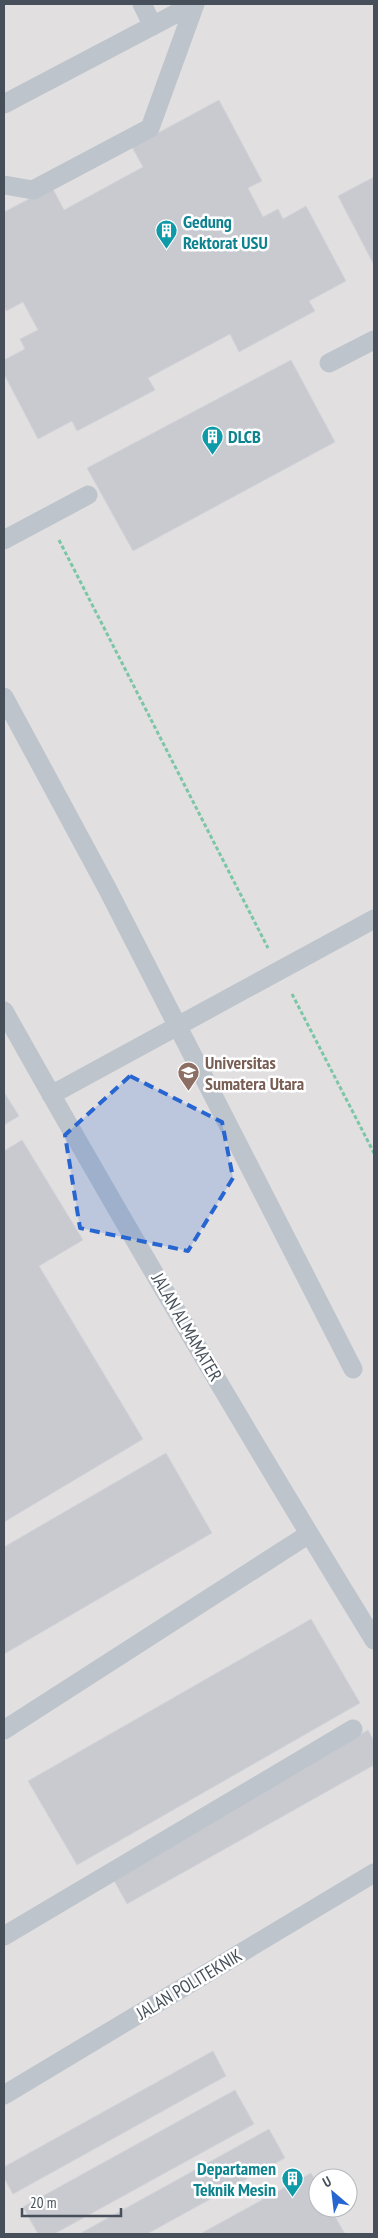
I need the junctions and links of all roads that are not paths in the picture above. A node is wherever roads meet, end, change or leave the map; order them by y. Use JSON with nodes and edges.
{"nodes":[{"id":1,"x":142,"y":4,"type":"edge"},
{"id":2,"x":194,"y":4,"type":"edge"},
{"id":3,"x":153,"y":26,"type":"junction"},
{"id":4,"x":4,"y":104,"type":"edge"},
{"id":5,"x":4,"y":185,"type":"edge"},
{"id":6,"x":374,"y":340,"type":"edge"},
{"id":7,"x":329,"y":363,"type":"dead end"},
{"id":8,"x":88,"y":495,"type":"dead end"},
{"id":9,"x":4,"y":540,"type":"edge"},
{"id":10,"x":4,"y":697,"type":"edge"},
{"id":11,"x":374,"y":919,"type":"edge"},
{"id":12,"x":4,"y":1011,"type":"edge"},
{"id":13,"x":178,"y":1026,"type":"junction"},
{"id":14,"x":51,"y":1095,"type":"junction"},
{"id":15,"x":353,"y":1369,"type":"dead end"},
{"id":16,"x":309,"y":1534,"type":"junction"},
{"id":17,"x":374,"y":1640,"type":"edge"},
{"id":18,"x":353,"y":1729,"type":"dead end"},
{"id":19,"x":4,"y":1730,"type":"edge"},
{"id":20,"x":374,"y":1873,"type":"edge"},
{"id":21,"x":4,"y":1936,"type":"edge"},
{"id":22,"x":4,"y":2095,"type":"edge"}],
"edges":[{"from":1,"to":3,"type":"lane"},
{"from":2,"to":3,"type":"lane"},
{"from":2,"to":5,"type":"lane"},
{"from":3,"to":4,"type":"lane"},
{"from":6,"to":7,"type":"lane"},
{"from":8,"to":9,"type":"lane"},
{"from":10,"to":13,"type":"lane"},
{"from":11,"to":13,"type":"lane"},
{"from":12,"to":14,"type":"lane","name":"JALAN ALMAMATER"},
{"from":13,"to":14,"type":"lane"},
{"from":13,"to":15,"type":"lane"},
{"from":14,"to":16,"type":"lane","name":"JALAN ALMAMATER"},
{"from":16,"to":17,"type":"lane","name":"JALAN ALMAMATER"},
{"from":16,"to":19,"type":"lane"},
{"from":18,"to":21,"type":"lane"},
{"from":20,"to":22,"type":"lane","name":"JALAN POLITEKNIK"}]}
